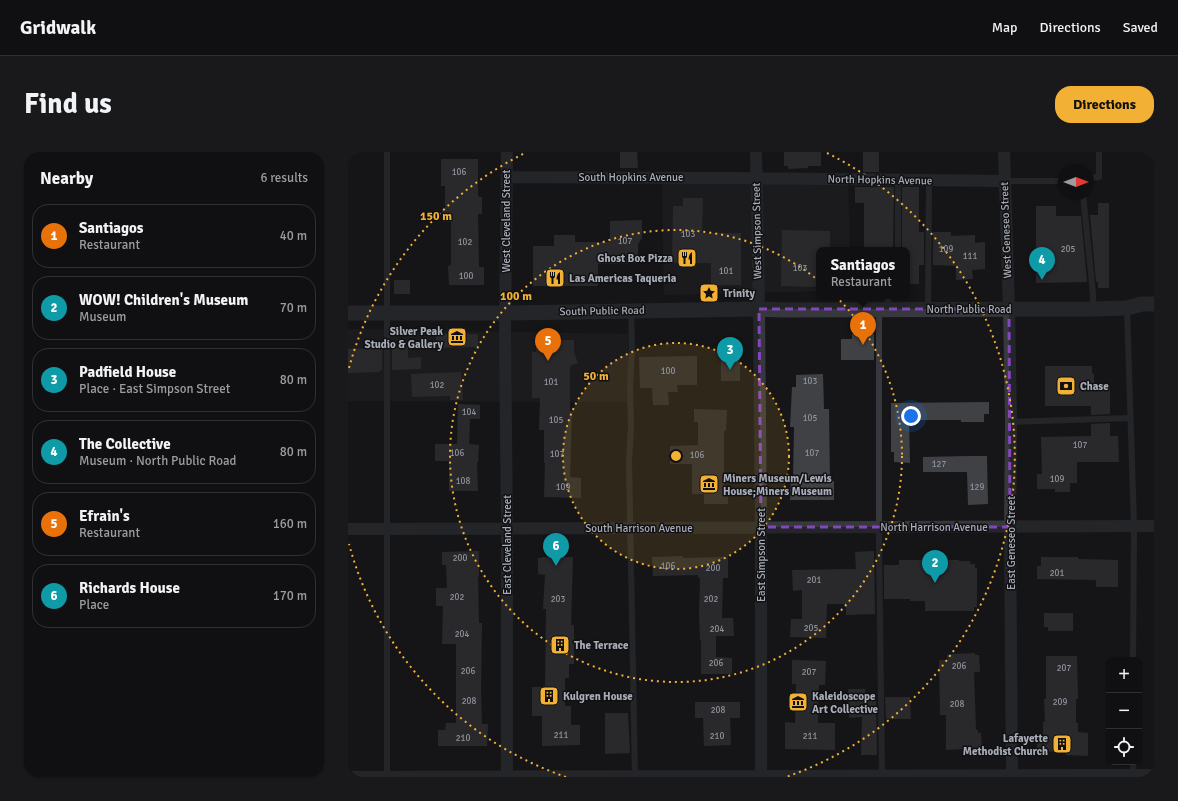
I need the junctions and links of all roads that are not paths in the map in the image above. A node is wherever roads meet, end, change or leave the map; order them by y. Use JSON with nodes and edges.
{"nodes":[{"id":1,"x":387,"y":152,"type":"edge"},
{"id":2,"x":506,"y":152,"type":"edge"},
{"id":3,"x":756,"y":152,"type":"edge"},
{"id":4,"x":1004,"y":152,"type":"edge"},
{"id":5,"x":1099,"y":152,"type":"edge"},
{"id":6,"x":507,"y":177,"type":"junction"},
{"id":7,"x":756,"y":177,"type":"junction"},
{"id":8,"x":1094,"y":177,"type":"edge"},
{"id":9,"x":898,"y":180,"type":"junction"},
{"id":10,"x":929,"y":180,"type":"junction"},
{"id":11,"x":1004,"y":181,"type":"junction"},
{"id":12,"x":1058,"y":181,"type":"edge"},
{"id":13,"x":1084,"y":200,"type":"edge"},
{"id":14,"x":898,"y":247,"type":"edge"},
{"id":15,"x":1154,"y":304,"type":"edge"},
{"id":16,"x":885,"y":305,"type":"edge"},
{"id":17,"x":1127,"y":308,"type":"junction"},
{"id":18,"x":759,"y":309,"type":"junction"},
{"id":19,"x":928,"y":309,"type":"junction"},
{"id":20,"x":1009,"y":309,"type":"junction"},
{"id":21,"x":1093,"y":309,"type":"junction"},
{"id":22,"x":631,"y":311,"type":"junction"},
{"id":23,"x":348,"y":313,"type":"edge"},
{"id":24,"x":388,"y":313,"type":"junction"},
{"id":25,"x":505,"y":313,"type":"junction"},
{"id":26,"x":1130,"y":418,"type":"junction"},
{"id":27,"x":1011,"y":422,"type":"junction"},
{"id":28,"x":1154,"y":526,"type":"edge"},
{"id":29,"x":761,"y":527,"type":"junction"},
{"id":30,"x":879,"y":527,"type":"junction"},
{"id":31,"x":1010,"y":527,"type":"junction"},
{"id":32,"x":1134,"y":527,"type":"junction"},
{"id":33,"x":630,"y":528,"type":"junction"},
{"id":34,"x":348,"y":529,"type":"edge"},
{"id":35,"x":387,"y":529,"type":"junction"},
{"id":36,"x":507,"y":529,"type":"junction"},
{"id":37,"x":1133,"y":657,"type":"edge"},
{"id":38,"x":1134,"y":765,"type":"edge"},
{"id":39,"x":1154,"y":775,"type":"edge"},
{"id":40,"x":761,"y":776,"type":"edge"},
{"id":41,"x":882,"y":776,"type":"edge"},
{"id":42,"x":1012,"y":776,"type":"edge"},
{"id":43,"x":1134,"y":776,"type":"edge"},
{"id":44,"x":348,"y":777,"type":"edge"},
{"id":45,"x":387,"y":777,"type":"edge"},
{"id":46,"x":507,"y":777,"type":"edge"},
{"id":47,"x":635,"y":777,"type":"edge"}],
"edges":[{"from":1,"to":24,"type":"lane"},
{"from":2,"to":6,"type":"street","name":"West Cleveland Street"},
{"from":3,"to":7,"type":"street","name":"West Simpson Street"},
{"from":4,"to":11,"type":"street","name":"West Geneseo Street"},
{"from":5,"to":8,"type":"lane"},
{"from":6,"to":7,"type":"street","name":"South Hopkins Avenue"},
{"from":6,"to":25,"type":"street","name":"West Cleveland Street"},
{"from":7,"to":9,"type":"street","name":"North Hopkins Avenue"},
{"from":7,"to":18,"type":"street","name":"West Simpson Street"},
{"from":9,"to":10,"type":"street","name":"North Hopkins Avenue"},
{"from":9,"to":14,"type":"lane"},
{"from":10,"to":11,"type":"street","name":"North Hopkins Avenue"},
{"from":10,"to":19,"type":"lane"},
{"from":11,"to":12,"type":"lane"},
{"from":11,"to":20,"type":"street","name":"West Geneseo Street"},
{"from":13,"to":21,"type":"lane"},
{"from":15,"to":17,"type":"street","name":"North Public Road"},
{"from":16,"to":18,"type":"street","name":"North Public Road"},
{"from":16,"to":19,"type":"street","name":"North Public Road"},
{"from":16,"to":30,"type":"lane"},
{"from":17,"to":21,"type":"street","name":"North Public Road"},
{"from":17,"to":26,"type":"lane"},
{"from":18,"to":22,"type":"street","name":"South Public Road"},
{"from":18,"to":29,"type":"street","name":"East Simpson Street"},
{"from":19,"to":20,"type":"street","name":"North Public Road"},
{"from":20,"to":21,"type":"street","name":"North Public Road"},
{"from":20,"to":27,"type":"street","name":"East Geneseo Street"},
{"from":22,"to":25,"type":"street","name":"South Public Road"},
{"from":22,"to":33,"type":"lane"},
{"from":23,"to":24,"type":"street","name":"South Public Road"},
{"from":24,"to":25,"type":"street","name":"South Public Road"},
{"from":24,"to":35,"type":"lane"},
{"from":25,"to":36,"type":"street","name":"East Cleveland Street"},
{"from":26,"to":27,"type":"lane"},
{"from":26,"to":32,"type":"lane"},
{"from":27,"to":31,"type":"street","name":"East Geneseo Street"},
{"from":28,"to":32,"type":"street","name":"North Harrison Avenue"},
{"from":29,"to":30,"type":"street","name":"North Harrison Avenue"},
{"from":29,"to":33,"type":"street","name":"South Harrison Avenue"},
{"from":29,"to":40,"type":"street","name":"East Simpson Street"},
{"from":30,"to":31,"type":"street","name":"North Harrison Avenue"},
{"from":30,"to":41,"type":"lane"},
{"from":31,"to":32,"type":"street","name":"North Harrison Avenue"},
{"from":31,"to":42,"type":"street","name":"East Geneseo Street"},
{"from":32,"to":37,"type":"lane"},
{"from":33,"to":36,"type":"street","name":"South Harrison Avenue"},
{"from":33,"to":47,"type":"lane"},
{"from":34,"to":35,"type":"street","name":"South Harrison Avenue"},
{"from":35,"to":36,"type":"street","name":"South Harrison Avenue"},
{"from":35,"to":45,"type":"lane"},
{"from":36,"to":46,"type":"street","name":"East Cleveland Street"},
{"from":38,"to":43,"type":"lane"},
{"from":39,"to":43,"type":"street"},
{"from":40,"to":41,"type":"street"},
{"from":40,"to":47,"type":"street"},
{"from":41,"to":42,"type":"street"},
{"from":42,"to":43,"type":"street"},
{"from":44,"to":45,"type":"street"},
{"from":45,"to":46,"type":"street"},
{"from":46,"to":47,"type":"street"}]}
